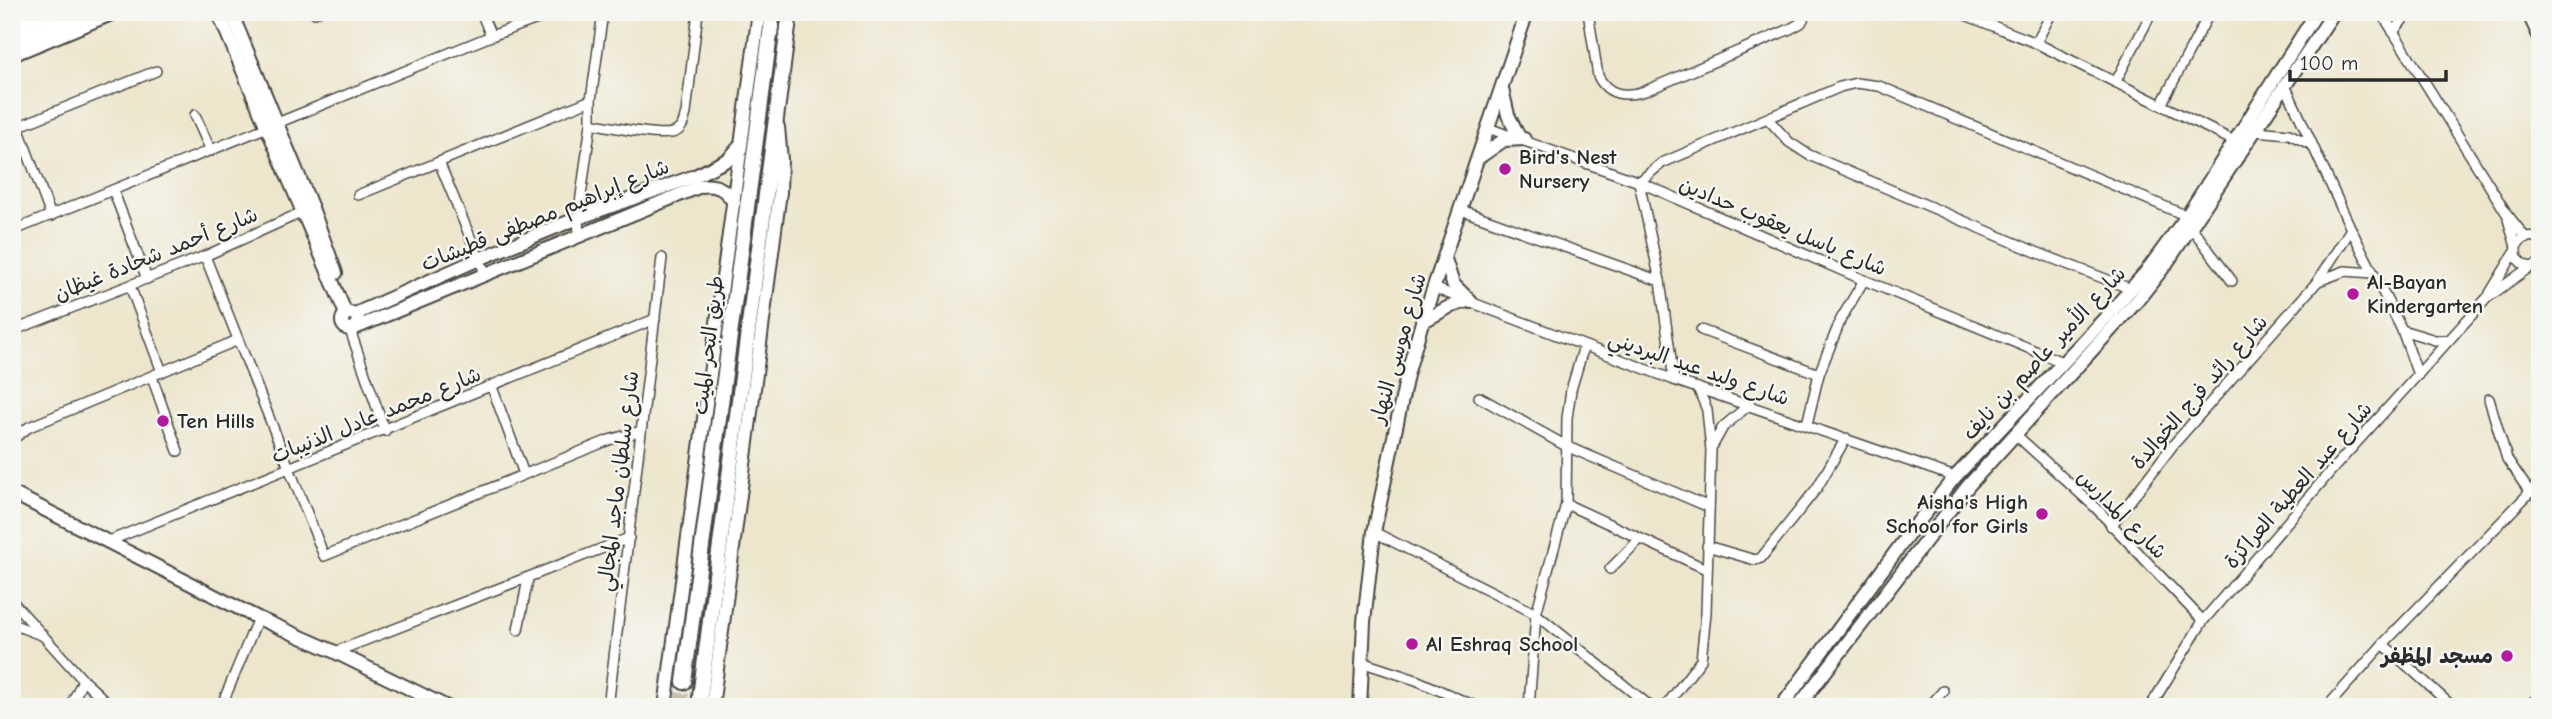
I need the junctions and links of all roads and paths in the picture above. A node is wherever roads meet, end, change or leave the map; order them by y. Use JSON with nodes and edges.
{"nodes":[{"id":1,"x":43,"y":12,"type":"edge"},
{"id":2,"x":82,"y":12,"type":"edge"},
{"id":3,"x":116,"y":12,"type":"edge"},
{"id":4,"x":218,"y":12,"type":"edge"},
{"id":5,"x":231,"y":12,"type":"edge"},
{"id":6,"x":481,"y":12,"type":"edge"},
{"id":7,"x":556,"y":12,"type":"edge"},
{"id":8,"x":603,"y":12,"type":"edge"},
{"id":9,"x":698,"y":12,"type":"edge"},
{"id":10,"x":759,"y":12,"type":"edge"},
{"id":11,"x":773,"y":12,"type":"edge"},
{"id":12,"x":790,"y":12,"type":"edge"},
{"id":13,"x":1527,"y":12,"type":"edge"},
{"id":14,"x":1588,"y":12,"type":"edge"},
{"id":15,"x":1807,"y":12,"type":"edge"},
{"id":16,"x":1958,"y":12,"type":"edge"},
{"id":17,"x":2052,"y":12,"type":"edge"},
{"id":18,"x":2152,"y":12,"type":"edge"},
{"id":19,"x":2210,"y":12,"type":"edge"},
{"id":20,"x":2317,"y":12,"type":"edge"},
{"id":21,"x":2334,"y":12,"type":"edge"},
{"id":22,"x":2381,"y":12,"type":"edge"},
{"id":23,"x":2409,"y":12,"type":"edge"},
{"id":24,"x":2528,"y":12,"type":"edge"},
{"id":25,"x":1984,"y":17,"type":"edge"},
{"id":26,"x":12,"y":25,"type":"edge"},
{"id":27,"x":2393,"y":32,"type":"junction"},
{"id":28,"x":491,"y":36,"type":"junction"},
{"id":29,"x":2540,"y":38,"type":"edge"},
{"id":30,"x":12,"y":42,"type":"edge"},
{"id":31,"x":2036,"y":43,"type":"junction"},
{"id":32,"x":12,"y":55,"type":"edge"},
{"id":33,"x":156,"y":71,"type":"dead end"},
{"id":34,"x":2116,"y":81,"type":"junction"},
{"id":35,"x":2285,"y":85,"type":"junction"},
{"id":36,"x":1502,"y":87,"type":"junction"},
{"id":37,"x":591,"y":100,"type":"junction"},
{"id":38,"x":2161,"y":105,"type":"junction"},
{"id":39,"x":776,"y":114,"type":"junction"},
{"id":40,"x":195,"y":115,"type":"dead end"},
{"id":41,"x":1768,"y":119,"type":"junction"},
{"id":42,"x":591,"y":123,"type":"junction"},
{"id":43,"x":272,"y":127,"type":"junction"},
{"id":44,"x":15,"y":128,"type":"edge"},
{"id":45,"x":1488,"y":128,"type":"junction"},
{"id":46,"x":2256,"y":131,"type":"junction"},
{"id":47,"x":1521,"y":138,"type":"junction"},
{"id":48,"x":2234,"y":141,"type":"junction"},
{"id":49,"x":741,"y":143,"type":"junction"},
{"id":50,"x":2310,"y":144,"type":"junction"},
{"id":51,"x":211,"y":151,"type":"junction"},
{"id":52,"x":1478,"y":158,"type":"junction"},
{"id":53,"x":439,"y":162,"type":"junction"},
{"id":54,"x":1639,"y":182,"type":"junction"},
{"id":55,"x":113,"y":190,"type":"junction"},
{"id":56,"x":358,"y":195,"type":"dead end"},
{"id":57,"x":734,"y":203,"type":"junction"},
{"id":58,"x":306,"y":210,"type":"junction"},
{"id":59,"x":1461,"y":210,"type":"junction"},
{"id":60,"x":2507,"y":214,"type":"junction"},
{"id":61,"x":51,"y":216,"type":"junction"},
{"id":62,"x":578,"y":218,"type":"junction"},
{"id":63,"x":2189,"y":222,"type":"junction"},
{"id":64,"x":2351,"y":229,"type":"junction"},
{"id":65,"x":2540,"y":229,"type":"edge"},
{"id":66,"x":12,"y":231,"type":"edge"},
{"id":67,"x":579,"y":236,"type":"junction"},
{"id":68,"x":2532,"y":237,"type":"edge"},
{"id":69,"x":2516,"y":248,"type":"junction"},
{"id":70,"x":205,"y":256,"type":"junction"},
{"id":71,"x":662,"y":258,"type":"dead end"},
{"id":72,"x":1444,"y":258,"type":"junction"},
{"id":73,"x":479,"y":259,"type":"junction"},
{"id":74,"x":2536,"y":267,"type":"edge"},
{"id":75,"x":485,"y":273,"type":"junction"},
{"id":76,"x":2373,"y":273,"type":"junction"},
{"id":77,"x":146,"y":279,"type":"junction"},
{"id":78,"x":1864,"y":280,"type":"junction"},
{"id":79,"x":1660,"y":281,"type":"junction"},
{"id":80,"x":2232,"y":281,"type":"dead end"},
{"id":81,"x":2317,"y":282,"type":"junction"},
{"id":82,"x":130,"y":285,"type":"junction"},
{"id":83,"x":1434,"y":288,"type":"junction"},
{"id":84,"x":2132,"y":289,"type":"junction"},
{"id":85,"x":2487,"y":298,"type":"junction"},
{"id":86,"x":1469,"y":301,"type":"junction"},
{"id":87,"x":350,"y":314,"type":"junction"},
{"id":88,"x":655,"y":319,"type":"junction"},
{"id":89,"x":1422,"y":321,"type":"junction"},
{"id":90,"x":352,"y":329,"type":"junction"},
{"id":91,"x":1701,"y":330,"type":"dead end"},
{"id":92,"x":2402,"y":330,"type":"junction"},
{"id":93,"x":12,"y":331,"type":"edge"},
{"id":94,"x":238,"y":340,"type":"junction"},
{"id":95,"x":2449,"y":340,"type":"junction"},
{"id":96,"x":1584,"y":346,"type":"junction"},
{"id":97,"x":2062,"y":362,"type":"junction"},
{"id":98,"x":162,"y":372,"type":"junction"},
{"id":99,"x":1819,"y":374,"type":"junction"},
{"id":100,"x":2418,"y":375,"type":"junction"},
{"id":101,"x":152,"y":377,"type":"junction"},
{"id":102,"x":1674,"y":380,"type":"junction"},
{"id":103,"x":492,"y":387,"type":"junction"},
{"id":104,"x":1698,"y":388,"type":"junction"},
{"id":105,"x":1479,"y":397,"type":"dead end"},
{"id":106,"x":2489,"y":399,"type":"dead end"},
{"id":107,"x":1750,"y":404,"type":"junction"},
{"id":108,"x":1807,"y":424,"type":"junction"},
{"id":109,"x":385,"y":431,"type":"junction"},
{"id":110,"x":641,"y":431,"type":"junction"},
{"id":111,"x":2015,"y":434,"type":"junction"},
{"id":112,"x":1846,"y":438,"type":"junction"},
{"id":113,"x":12,"y":440,"type":"edge"},
{"id":114,"x":1566,"y":446,"type":"junction"},
{"id":115,"x":1711,"y":450,"type":"junction"},
{"id":116,"x":178,"y":451,"type":"dead end"},
{"id":117,"x":288,"y":468,"type":"junction"},
{"id":118,"x":524,"y":474,"type":"junction"},
{"id":119,"x":1955,"y":477,"type":"junction"},
{"id":120,"x":2540,"y":482,"type":"edge"},
{"id":121,"x":2529,"y":491,"type":"junction"},
{"id":122,"x":12,"y":493,"type":"edge"},
{"id":123,"x":1566,"y":504,"type":"junction"},
{"id":124,"x":1709,"y":508,"type":"junction"},
{"id":125,"x":2111,"y":526,"type":"junction"},
{"id":126,"x":1374,"y":532,"type":"junction"},
{"id":127,"x":629,"y":538,"type":"junction"},
{"id":128,"x":1640,"y":539,"type":"junction"},
{"id":129,"x":109,"y":541,"type":"junction"},
{"id":130,"x":1707,"y":546,"type":"junction"},
{"id":131,"x":1610,"y":569,"type":"dead end"},
{"id":132,"x":1706,"y":569,"type":"junction"},
{"id":133,"x":528,"y":579,"type":"junction"},
{"id":134,"x":12,"y":601,"type":"edge"},
{"id":135,"x":1536,"y":614,"type":"junction"},
{"id":136,"x":258,"y":618,"type":"junction"},
{"id":137,"x":2203,"y":621,"type":"junction"},
{"id":138,"x":12,"y":624,"type":"edge"},
{"id":139,"x":519,"y":630,"type":"dead end"},
{"id":140,"x":46,"y":637,"type":"junction"},
{"id":141,"x":2384,"y":644,"type":"junction"},
{"id":142,"x":335,"y":652,"type":"junction"},
{"id":143,"x":1361,"y":662,"type":"junction"},
{"id":144,"x":83,"y":680,"type":"junction"},
{"id":145,"x":684,"y":682,"type":"tunnel mouth"},
{"id":146,"x":1943,"y":691,"type":"dead end"},
{"id":147,"x":2540,"y":695,"type":"edge"},
{"id":148,"x":700,"y":697,"type":"dead end"},
{"id":149,"x":69,"y":707,"type":"edge"},
{"id":150,"x":112,"y":707,"type":"edge"},
{"id":151,"x":221,"y":707,"type":"edge"},
{"id":152,"x":447,"y":707,"type":"edge"},
{"id":153,"x":608,"y":707,"type":"edge"},
{"id":154,"x":665,"y":707,"type":"edge"},
{"id":155,"x":712,"y":707,"type":"edge"},
{"id":156,"x":1360,"y":707,"type":"edge"},
{"id":157,"x":1476,"y":707,"type":"edge"},
{"id":158,"x":1529,"y":707,"type":"edge"},
{"id":159,"x":1651,"y":707,"type":"edge"},
{"id":160,"x":1665,"y":707,"type":"edge"},
{"id":161,"x":1781,"y":707,"type":"edge"},
{"id":162,"x":1798,"y":707,"type":"edge"},
{"id":163,"x":1929,"y":707,"type":"edge"},
{"id":164,"x":2150,"y":707,"type":"edge"},
{"id":165,"x":2327,"y":707,"type":"edge"},
{"id":166,"x":2453,"y":707,"type":"edge"},
{"id":167,"x":2528,"y":707,"type":"edge"}],
"edges":[{"from":1,"to":26,"type":"highway"},
{"from":2,"to":30,"type":"highway"},
{"from":3,"to":32,"type":"street"},
{"from":4,"to":43,"type":"street"},
{"from":5,"to":43,"type":"street"},
{"from":6,"to":28,"type":"street"},
{"from":7,"to":28,"type":"street"},
{"from":8,"to":37,"type":"street"},
{"from":9,"to":42,"type":"street"},
{"from":10,"to":49,"type":"street","name":"طريق البحر الميت"},
{"from":11,"to":145,"type":"main road","name":"طريق البحر الميت"},
{"from":12,"to":39,"type":"main road"},
{"from":13,"to":36,"type":"street","name":"شارع موسى النهار"},
{"from":14,"to":15,"type":"street"},
{"from":16,"to":25,"type":"street"},
{"from":17,"to":31,"type":"street"},
{"from":18,"to":34,"type":"street"},
{"from":19,"to":38,"type":"street"},
{"from":20,"to":48,"type":"street","name":"شارع الأمير عاصم بن نايف"},
{"from":21,"to":35,"type":"street","name":"شارع الأمير عاصم بن نايف"},
{"from":22,"to":27,"type":"street"},
{"from":23,"to":27,"type":"street"},
{"from":24,"to":29,"type":"street"},
{"from":25,"to":31,"type":"street"},
{"from":27,"to":60,"type":"street"},
{"from":28,"to":43,"type":"street"},
{"from":31,"to":34,"type":"street"},
{"from":33,"to":44,"type":"street"},
{"from":34,"to":38,"type":"street"},
{"from":35,"to":46,"type":"street","name":"شارع الأمير عاصم بن نايف"},
{"from":35,"to":50,"type":"street"},
{"from":36,"to":45,"type":"street","name":"شارع موسى النهار"},
{"from":36,"to":47,"type":"street"},
{"from":37,"to":42,"type":"street"},
{"from":37,"to":53,"type":"street"},
{"from":38,"to":48,"type":"street"},
{"from":39,"to":148,"type":"main road"},
{"from":39,"to":155,"type":"street"},
{"from":40,"to":51,"type":"street"},
{"from":41,"to":54,"type":"street"},
{"from":41,"to":63,"type":"street"},
{"from":41,"to":84,"type":"street"},
{"from":42,"to":62,"type":"street"},
{"from":43,"to":51,"type":"street"},
{"from":43,"to":58,"type":"street"},
{"from":44,"to":61,"type":"street"},
{"from":45,"to":47,"type":"street","name":"شارع باسل يعقوب حدادين"},
{"from":45,"to":52,"type":"street","name":"شارع موسى النهار"},
{"from":46,"to":50,"type":"street"},
{"from":46,"to":63,"type":"street","name":"شارع الأمير عاصم بن نايف"},
{"from":47,"to":52,"type":"street"},
{"from":47,"to":54,"type":"street","name":"شارع باسل يعقوب حدادين"},
{"from":48,"to":63,"type":"street","name":"شارع الأمير عاصم بن نايف"},
{"from":49,"to":57,"type":"street","name":"طريق البحر الميت"},
{"from":49,"to":62,"type":"street","name":"شارع إبراهيم مصطفى قطيشات"},
{"from":50,"to":64,"type":"street"},
{"from":51,"to":55,"type":"street"},
{"from":52,"to":59,"type":"street","name":"شارع موسى النهار"},
{"from":53,"to":56,"type":"street"},
{"from":53,"to":73,"type":"street"},
{"from":54,"to":78,"type":"street","name":"شارع باسل يعقوب حدادين"},
{"from":54,"to":79,"type":"street"},
{"from":55,"to":61,"type":"street"},
{"from":55,"to":77,"type":"street"},
{"from":57,"to":67,"type":"street","name":"شارع إبراهيم مصطفى قطيشات"},
{"from":57,"to":154,"type":"street","name":"طريق البحر الميت"},
{"from":58,"to":70,"type":"street","name":"شارع أحمد شحادة غيظان"},
{"from":58,"to":87,"type":"street"},
{"from":59,"to":72,"type":"street","name":"شارع موسى النهار"},
{"from":59,"to":79,"type":"street"},
{"from":60,"to":68,"type":"street"},
{"from":60,"to":69,"type":"street"},
{"from":61,"to":66,"type":"street"},
{"from":62,"to":67,"type":"street"},
{"from":62,"to":73,"type":"street","name":"شارع إبراهيم مصطفى قطيشات"},
{"from":63,"to":80,"type":"street"},
{"from":63,"to":84,"type":"street","name":"شارع الأمير عاصم بن نايف"},
{"from":63,"to":111,"type":"street","name":"شارع الأمير عاصم بن نايف"},
{"from":64,"to":76,"type":"street"},
{"from":64,"to":81,"type":"street","name":"شارع رائد فرج الخوالدة"},
{"from":65,"to":68,"type":"street"},
{"from":67,"to":75,"type":"street","name":"شارع إبراهيم مصطفى قطيشات"},
{"from":68,"to":69,"type":"street","name":"شارع عبد العطية العراكزة"},
{"from":69,"to":74,"type":"street"},
{"from":69,"to":85,"type":"street","name":"شارع عبد العطية العراكزة"},
{"from":70,"to":77,"type":"street","name":"شارع أحمد شحادة غيظان"},
{"from":70,"to":94,"type":"street"},
{"from":71,"to":88,"type":"street","name":"شارع سلطان ماجد المجالي"},
{"from":72,"to":83,"type":"street","name":"شارع موسى النهار"},
{"from":72,"to":86,"type":"street"},
{"from":73,"to":75,"type":"street"},
{"from":73,"to":87,"type":"street","name":"شارع إبراهيم مصطفى قطيشات"},
{"from":74,"to":85,"type":"street","name":"شارع عبد العطية العراكزة"},
{"from":75,"to":90,"type":"street","name":"شارع إبراهيم مصطفى قطيشات"},
{"from":76,"to":81,"type":"street"},
{"from":76,"to":92,"type":"street"},
{"from":77,"to":82,"type":"street","name":"شارع أحمد شحادة غيظان"},
{"from":78,"to":97,"type":"street","name":"شارع باسل يعقوب حدادين"},
{"from":78,"to":99,"type":"street"},
{"from":79,"to":102,"type":"street"},
{"from":81,"to":125,"type":"street","name":"شارع رائد فرج الخوالدة"},
{"from":82,"to":93,"type":"street","name":"شارع أحمد شحادة غيظان"},
{"from":82,"to":98,"type":"street"},
{"from":83,"to":86,"type":"street","name":"شارع وليد عيد البرديني"},
{"from":83,"to":89,"type":"street","name":"شارع موسى النهار"},
{"from":84,"to":97,"type":"street","name":"شارع الأمير عاصم بن نايف"},
{"from":85,"to":95,"type":"street","name":"شارع عبد العطية العراكزة"},
{"from":86,"to":89,"type":"street"},
{"from":86,"to":96,"type":"street","name":"شارع وليد عيد البرديني"},
{"from":87,"to":90,"type":"street"},
{"from":88,"to":103,"type":"street","name":"شارع محمد عادل الذنيبات"},
{"from":88,"to":110,"type":"street","name":"شارع سلطان ماجد المجالي"},
{"from":89,"to":126,"type":"street","name":"شارع موسى النهار"},
{"from":90,"to":109,"type":"street"},
{"from":91,"to":99,"type":"street"},
{"from":92,"to":95,"type":"street"},
{"from":92,"to":100,"type":"street"},
{"from":94,"to":98,"type":"street"},
{"from":94,"to":117,"type":"street"},
{"from":95,"to":100,"type":"street","name":"شارع عبد العطية العراكزة"},
{"from":96,"to":102,"type":"street","name":"شارع وليد عيد البرديني"},
{"from":96,"to":114,"type":"street"},
{"from":97,"to":119,"type":"street","name":"شارع الأمير عاصم بن نايف"},
{"from":98,"to":101,"type":"street"},
{"from":99,"to":108,"type":"street"},
{"from":100,"to":137,"type":"street","name":"شارع عبد العطية العراكزة"},
{"from":101,"to":113,"type":"street"},
{"from":101,"to":116,"type":"street"},
{"from":102,"to":104,"type":"street","name":"شارع وليد عيد البرديني"},
{"from":103,"to":109,"type":"street","name":"شارع محمد عادل الذنيبات"},
{"from":103,"to":118,"type":"street"},
{"from":104,"to":107,"type":"street","name":"شارع وليد عيد البرديني"},
{"from":104,"to":115,"type":"street"},
{"from":105,"to":114,"type":"street"},
{"from":106,"to":121,"type":"street"},
{"from":107,"to":108,"type":"street","name":"شارع وليد عيد البرديني"},
{"from":107,"to":115,"type":"street"},
{"from":108,"to":112,"type":"street","name":"شارع وليد عيد البرديني"},
{"from":109,"to":117,"type":"street","name":"شارع محمد عادل الذنيبات"},
{"from":110,"to":118,"type":"street"},
{"from":110,"to":127,"type":"street","name":"شارع سلطان ماجد المجالي"},
{"from":111,"to":125,"type":"street","name":"شارع المدارس"},
{"from":111,"to":162,"type":"street","name":"شارع الأمير عاصم بن نايف"},
{"from":112,"to":119,"type":"street","name":"شارع وليد عيد البرديني"},
{"from":112,"to":130,"type":"street"},
{"from":114,"to":123,"type":"street"},
{"from":114,"to":124,"type":"street"},
{"from":115,"to":124,"type":"street"},
{"from":117,"to":118,"type":"street"},
{"from":117,"to":129,"type":"street","name":"شارع محمد عادل الذنيبات"},
{"from":119,"to":161,"type":"street","name":"شارع الأمير عاصم بن نايف"},
{"from":120,"to":121,"type":"street"},
{"from":121,"to":141,"type":"street"},
{"from":122,"to":129,"type":"street"},
{"from":123,"to":128,"type":"street"},
{"from":123,"to":135,"type":"street"},
{"from":124,"to":130,"type":"street"},
{"from":125,"to":137,"type":"street","name":"شارع المدارس"},
{"from":126,"to":135,"type":"street"},
{"from":126,"to":143,"type":"street","name":"شارع موسى النهار"},
{"from":127,"to":133,"type":"street"},
{"from":127,"to":153,"type":"street","name":"شارع سلطان ماجد المجالي"},
{"from":128,"to":131,"type":"street"},
{"from":128,"to":132,"type":"street"},
{"from":129,"to":136,"type":"street"},
{"from":130,"to":132,"type":"street"},
{"from":132,"to":160,"type":"street"},
{"from":133,"to":139,"type":"street"},
{"from":133,"to":142,"type":"street"},
{"from":134,"to":140,"type":"street"},
{"from":135,"to":158,"type":"street"},
{"from":135,"to":159,"type":"street"},
{"from":136,"to":142,"type":"street"},
{"from":136,"to":151,"type":"street"},
{"from":137,"to":164,"type":"street","name":"شارع عبد العطية العراكزة"},
{"from":138,"to":140,"type":"street"},
{"from":140,"to":144,"type":"street"},
{"from":141,"to":165,"type":"street"},
{"from":141,"to":166,"type":"street"},
{"from":142,"to":152,"type":"street"},
{"from":143,"to":156,"type":"street","name":"شارع موسى النهار"},
{"from":143,"to":157,"type":"street"},
{"from":144,"to":149,"type":"street"},
{"from":144,"to":150,"type":"street"},
{"from":146,"to":163,"type":"street"},
{"from":147,"to":167,"type":"street"}]}
